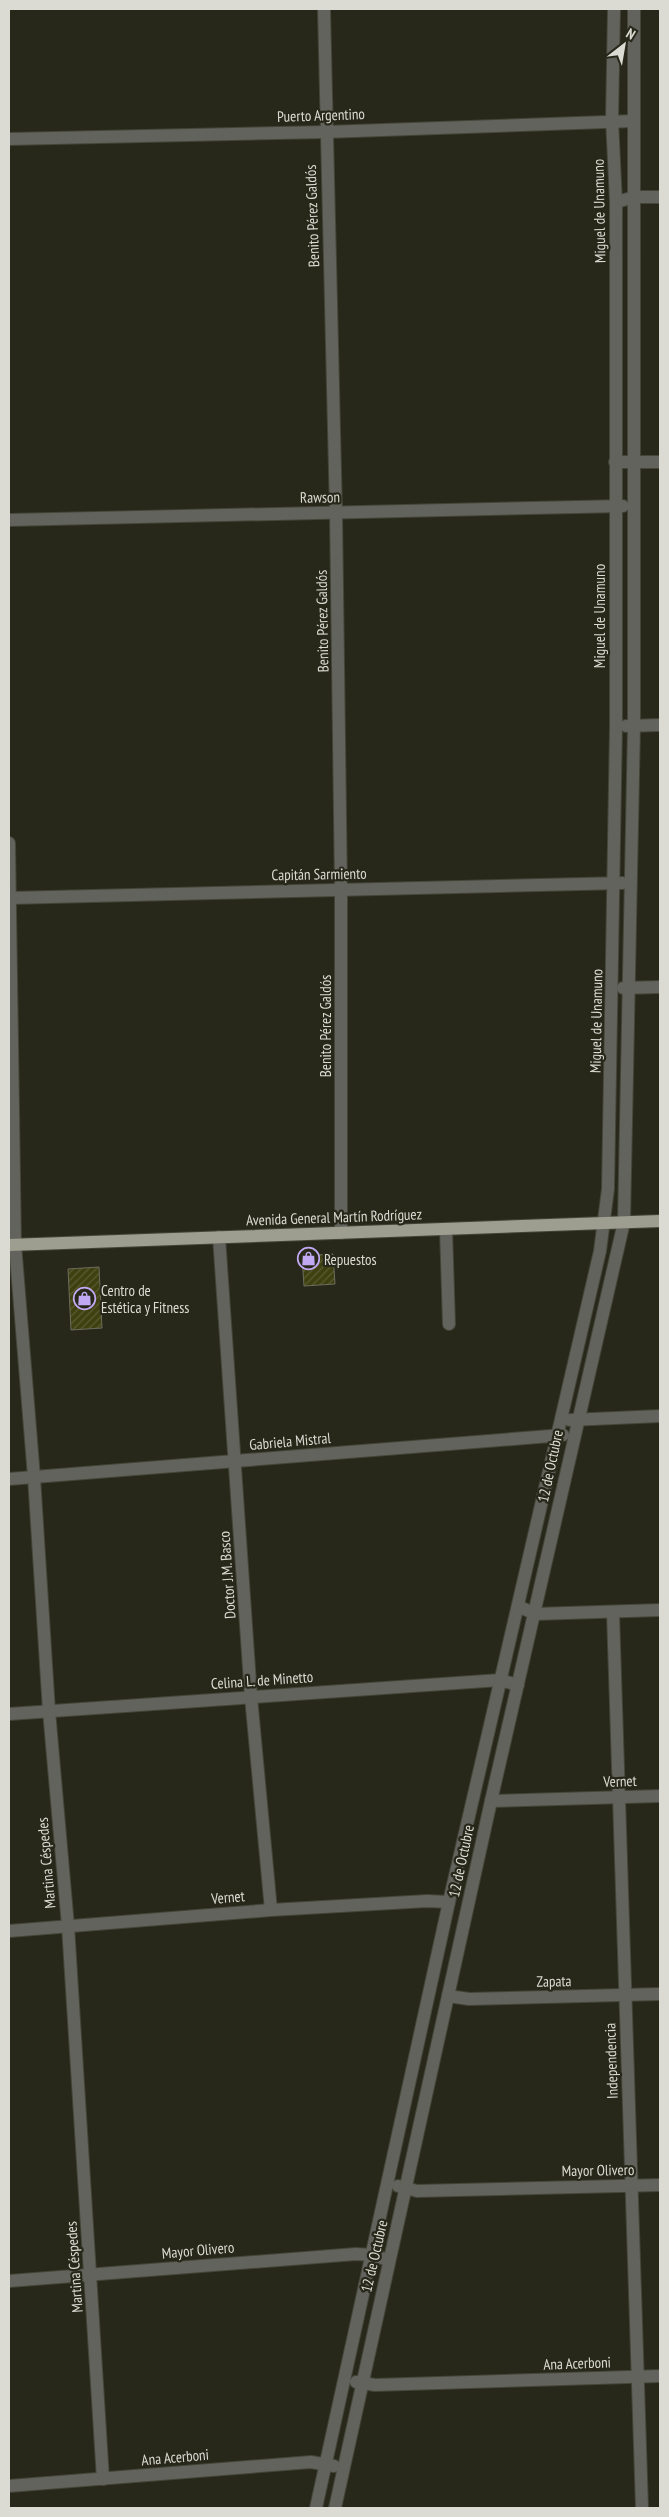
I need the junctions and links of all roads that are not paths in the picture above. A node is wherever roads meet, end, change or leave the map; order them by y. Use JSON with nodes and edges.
{"nodes":[{"id":1,"x":324,"y":9,"type":"edge"},
{"id":2,"x":614,"y":9,"type":"edge"},
{"id":3,"x":634,"y":9,"type":"edge"},
{"id":4,"x":612,"y":120,"type":"junction"},
{"id":5,"x":633,"y":120,"type":"junction"},
{"id":6,"x":326,"y":132,"type":"junction"},
{"id":7,"x":9,"y":139,"type":"edge"},
{"id":8,"x":636,"y":197,"type":"junction"},
{"id":9,"x":660,"y":197,"type":"edge"},
{"id":10,"x":616,"y":202,"type":"junction"},
{"id":11,"x":615,"y":462,"type":"junction"},
{"id":12,"x":660,"y":462,"type":"edge"},
{"id":13,"x":634,"y":463,"type":"junction"},
{"id":14,"x":615,"y":506,"type":"junction"},
{"id":15,"x":633,"y":506,"type":"junction"},
{"id":16,"x":336,"y":513,"type":"junction"},
{"id":17,"x":9,"y":520,"type":"edge"},
{"id":18,"x":660,"y":725,"type":"edge"},
{"id":19,"x":616,"y":726,"type":"junction"},
{"id":20,"x":634,"y":726,"type":"junction"},
{"id":21,"x":9,"y":843,"type":"edge"},
{"id":22,"x":614,"y":883,"type":"junction"},
{"id":23,"x":630,"y":883,"type":"junction"},
{"id":24,"x":341,"y":890,"type":"junction"},
{"id":25,"x":9,"y":898,"type":"edge"},
{"id":26,"x":660,"y":987,"type":"edge"},
{"id":27,"x":613,"y":988,"type":"junction"},
{"id":28,"x":629,"y":988,"type":"junction"},
{"id":29,"x":660,"y":1221,"type":"edge"},
{"id":30,"x":624,"y":1222,"type":"junction"},
{"id":31,"x":604,"y":1223,"type":"junction"},
{"id":32,"x":446,"y":1229,"type":"junction"},
{"id":33,"x":341,"y":1233,"type":"junction"},
{"id":34,"x":219,"y":1237,"type":"junction"},
{"id":35,"x":12,"y":1244,"type":"edge"},
{"id":36,"x":450,"y":1324,"type":"dead end"},
{"id":37,"x":660,"y":1416,"type":"edge"},
{"id":38,"x":577,"y":1420,"type":"junction"},
{"id":39,"x":560,"y":1421,"type":"junction"},
{"id":40,"x":573,"y":1434,"type":"junction"},
{"id":41,"x":557,"y":1436,"type":"junction"},
{"id":42,"x":236,"y":1462,"type":"junction"},
{"id":43,"x":34,"y":1477,"type":"junction"},
{"id":44,"x":9,"y":1479,"type":"edge"},
{"id":45,"x":518,"y":1606,"type":"junction"},
{"id":46,"x":660,"y":1610,"type":"edge"},
{"id":47,"x":613,"y":1612,"type":"junction"},
{"id":48,"x":534,"y":1614,"type":"junction"},
{"id":49,"x":500,"y":1680,"type":"junction"},
{"id":50,"x":518,"y":1684,"type":"junction"},
{"id":51,"x":250,"y":1697,"type":"junction"},
{"id":52,"x":48,"y":1711,"type":"junction"},
{"id":53,"x":9,"y":1714,"type":"edge"},
{"id":54,"x":660,"y":1796,"type":"edge"},
{"id":55,"x":619,"y":1797,"type":"junction"},
{"id":56,"x":491,"y":1802,"type":"junction"},
{"id":57,"x":449,"y":1902,"type":"junction"},
{"id":58,"x":271,"y":1910,"type":"junction"},
{"id":59,"x":68,"y":1926,"type":"junction"},
{"id":60,"x":9,"y":1931,"type":"edge"},
{"id":61,"x":660,"y":1994,"type":"edge"},
{"id":62,"x":624,"y":1995,"type":"junction"},
{"id":63,"x":448,"y":1996,"type":"junction"},
{"id":64,"x":388,"y":2183,"type":"junction"},
{"id":65,"x":660,"y":2185,"type":"edge"},
{"id":66,"x":632,"y":2186,"type":"junction"},
{"id":67,"x":405,"y":2189,"type":"junction"},
{"id":68,"x":371,"y":2255,"type":"junction"},
{"id":69,"x":389,"y":2260,"type":"junction"},
{"id":70,"x":91,"y":2275,"type":"junction"},
{"id":71,"x":9,"y":2281,"type":"edge"},
{"id":72,"x":660,"y":2376,"type":"edge"},
{"id":73,"x":638,"y":2377,"type":"junction"},
{"id":74,"x":345,"y":2379,"type":"junction"},
{"id":75,"x":362,"y":2383,"type":"junction"},
{"id":76,"x":325,"y":2464,"type":"junction"},
{"id":77,"x":344,"y":2468,"type":"junction"},
{"id":78,"x":103,"y":2479,"type":"junction"},
{"id":79,"x":9,"y":2486,"type":"edge"},
{"id":80,"x":316,"y":2508,"type":"edge"},
{"id":81,"x":335,"y":2508,"type":"edge"},
{"id":82,"x":642,"y":2508,"type":"edge"}],
"edges":[{"from":1,"to":6,"type":"street","name":"Benito Pérez Galdós"},
{"from":2,"to":4,"type":"street","name":"Miguel de Unamuno"},
{"from":3,"to":5,"type":"street"},
{"from":4,"to":5,"type":"street","name":"Puerto Argentino"},
{"from":4,"to":6,"type":"street","name":"Puerto Argentino"},
{"from":4,"to":10,"type":"street","name":"Miguel de Unamuno"},
{"from":5,"to":8,"type":"street"},
{"from":6,"to":7,"type":"street","name":"Puerto Argentino"},
{"from":6,"to":16,"type":"street","name":"Benito Pérez Galdós"},
{"from":8,"to":9,"type":"street"},
{"from":8,"to":10,"type":"street"},
{"from":8,"to":13,"type":"street"},
{"from":10,"to":11,"type":"street","name":"Miguel de Unamuno"},
{"from":11,"to":13,"type":"street"},
{"from":11,"to":14,"type":"street","name":"Miguel de Unamuno"},
{"from":12,"to":13,"type":"street"},
{"from":13,"to":15,"type":"street"},
{"from":14,"to":15,"type":"street","name":"Rawson"},
{"from":14,"to":16,"type":"street","name":"Rawson"},
{"from":14,"to":19,"type":"street","name":"Miguel de Unamuno"},
{"from":15,"to":20,"type":"street"},
{"from":16,"to":17,"type":"street","name":"Rawson"},
{"from":16,"to":24,"type":"street","name":"Benito Pérez Galdós"},
{"from":18,"to":20,"type":"street"},
{"from":19,"to":20,"type":"street"},
{"from":19,"to":22,"type":"street","name":"Miguel de Unamuno"},
{"from":20,"to":23,"type":"street"},
{"from":21,"to":25,"type":"street","name":"Martina Céspedes"},
{"from":22,"to":23,"type":"street","name":"Capitán Sarmiento"},
{"from":22,"to":24,"type":"street","name":"Capitán Sarmiento"},
{"from":22,"to":27,"type":"street","name":"Miguel de Unamuno"},
{"from":23,"to":28,"type":"street"},
{"from":24,"to":25,"type":"street","name":"Capitán Sarmiento"},
{"from":24,"to":33,"type":"street","name":"Benito Pérez Galdós"},
{"from":25,"to":35,"type":"street","name":"Martina Céspedes"},
{"from":26,"to":28,"type":"street"},
{"from":27,"to":28,"type":"street"},
{"from":27,"to":31,"type":"street","name":"Miguel de Unamuno"},
{"from":28,"to":30,"type":"street"},
{"from":29,"to":30,"type":"main road","name":"Avenida General Martín Rodríguez"},
{"from":30,"to":31,"type":"main road","name":"Avenida General Martín Rodríguez"},
{"from":30,"to":38,"type":"street","name":"12 de Octubre"},
{"from":31,"to":32,"type":"main road","name":"Avenida General Martín Rodríguez"},
{"from":31,"to":39,"type":"street","name":"12 de Octubre"},
{"from":32,"to":33,"type":"main road","name":"Avenida General Martín Rodríguez"},
{"from":32,"to":36,"type":"street"},
{"from":33,"to":34,"type":"main road","name":"Avenida General Martín Rodríguez"},
{"from":34,"to":35,"type":"main road","name":"Avenida General Martín Rodríguez"},
{"from":34,"to":42,"type":"street","name":"Doctor J.M. Basco"},
{"from":35,"to":43,"type":"street","name":"Martina Céspedes"},
{"from":37,"to":38,"type":"street"},
{"from":38,"to":39,"type":"street"},
{"from":38,"to":40,"type":"street","name":"12 de Octubre"},
{"from":39,"to":41,"type":"street","name":"12 de Octubre"},
{"from":40,"to":41,"type":"street","name":"Gabriela Mistral"},
{"from":40,"to":48,"type":"street","name":"12 de Octubre"},
{"from":41,"to":42,"type":"street","name":"Gabriela Mistral"},
{"from":41,"to":45,"type":"street","name":"12 de Octubre"},
{"from":42,"to":43,"type":"street","name":"Gabriela Mistral"},
{"from":42,"to":51,"type":"street","name":"Doctor J.M. Basco"},
{"from":43,"to":44,"type":"street","name":"Gabriela Mistral"},
{"from":43,"to":52,"type":"street","name":"Martina Céspedes"},
{"from":45,"to":48,"type":"street"},
{"from":45,"to":49,"type":"street","name":"12 de Octubre"},
{"from":46,"to":47,"type":"street"},
{"from":47,"to":48,"type":"street"},
{"from":47,"to":55,"type":"street","name":"Independencia"},
{"from":48,"to":50,"type":"street","name":"12 de Octubre"},
{"from":49,"to":50,"type":"street","name":"Celina L. de Minetto"},
{"from":49,"to":51,"type":"street","name":"Celina L. de Minetto"},
{"from":49,"to":57,"type":"street","name":"12 de Octubre"},
{"from":50,"to":56,"type":"street","name":"12 de Octubre"},
{"from":51,"to":52,"type":"street","name":"Celina L. de Minetto"},
{"from":51,"to":58,"type":"street","name":"Doctor J.M. Basco"},
{"from":52,"to":53,"type":"street","name":"Celina L. de Minetto"},
{"from":52,"to":59,"type":"street","name":"Martina Céspedes"},
{"from":54,"to":55,"type":"street","name":"Vernet"},
{"from":55,"to":56,"type":"street","name":"Vernet"},
{"from":55,"to":62,"type":"street","name":"Independencia"},
{"from":56,"to":63,"type":"street","name":"12 de Octubre"},
{"from":57,"to":58,"type":"street","name":"Vernet"},
{"from":57,"to":64,"type":"street","name":"12 de Octubre"},
{"from":58,"to":59,"type":"street","name":"Vernet"},
{"from":59,"to":60,"type":"street","name":"Vernet"},
{"from":59,"to":70,"type":"street","name":"Martina Céspedes"},
{"from":61,"to":62,"type":"street","name":"Zapata"},
{"from":62,"to":63,"type":"street","name":"Zapata"},
{"from":62,"to":66,"type":"street","name":"Independencia"},
{"from":63,"to":67,"type":"street","name":"12 de Octubre"},
{"from":64,"to":67,"type":"street","name":"Mayor Olivero"},
{"from":64,"to":68,"type":"street","name":"12 de Octubre"},
{"from":65,"to":66,"type":"street","name":"Mayor Olivero"},
{"from":66,"to":67,"type":"street","name":"Mayor Olivero"},
{"from":66,"to":73,"type":"street","name":"Independencia"},
{"from":67,"to":69,"type":"street","name":"12 de Octubre"},
{"from":68,"to":69,"type":"street","name":"Mayor Olivero"},
{"from":68,"to":70,"type":"street","name":"Mayor Olivero"},
{"from":68,"to":74,"type":"street","name":"12 de Octubre"},
{"from":69,"to":75,"type":"street","name":"12 de Octubre"},
{"from":70,"to":71,"type":"street","name":"Mayor Olivero"},
{"from":70,"to":78,"type":"street","name":"Martina Céspedes"},
{"from":72,"to":73,"type":"street","name":"Ana Acerboni"},
{"from":73,"to":75,"type":"street","name":"Ana Acerboni"},
{"from":73,"to":82,"type":"street","name":"Independencia"},
{"from":74,"to":75,"type":"street","name":"Ana Acerboni"},
{"from":74,"to":76,"type":"street","name":"12 de Octubre"},
{"from":75,"to":77,"type":"street","name":"12 de Octubre"},
{"from":76,"to":77,"type":"street","name":"Ana Acerboni"},
{"from":76,"to":78,"type":"street","name":"Ana Acerboni"},
{"from":76,"to":80,"type":"street","name":"12 de Octubre"},
{"from":77,"to":81,"type":"street","name":"12 de Octubre"},
{"from":78,"to":79,"type":"street","name":"Ana Acerboni"}]}
